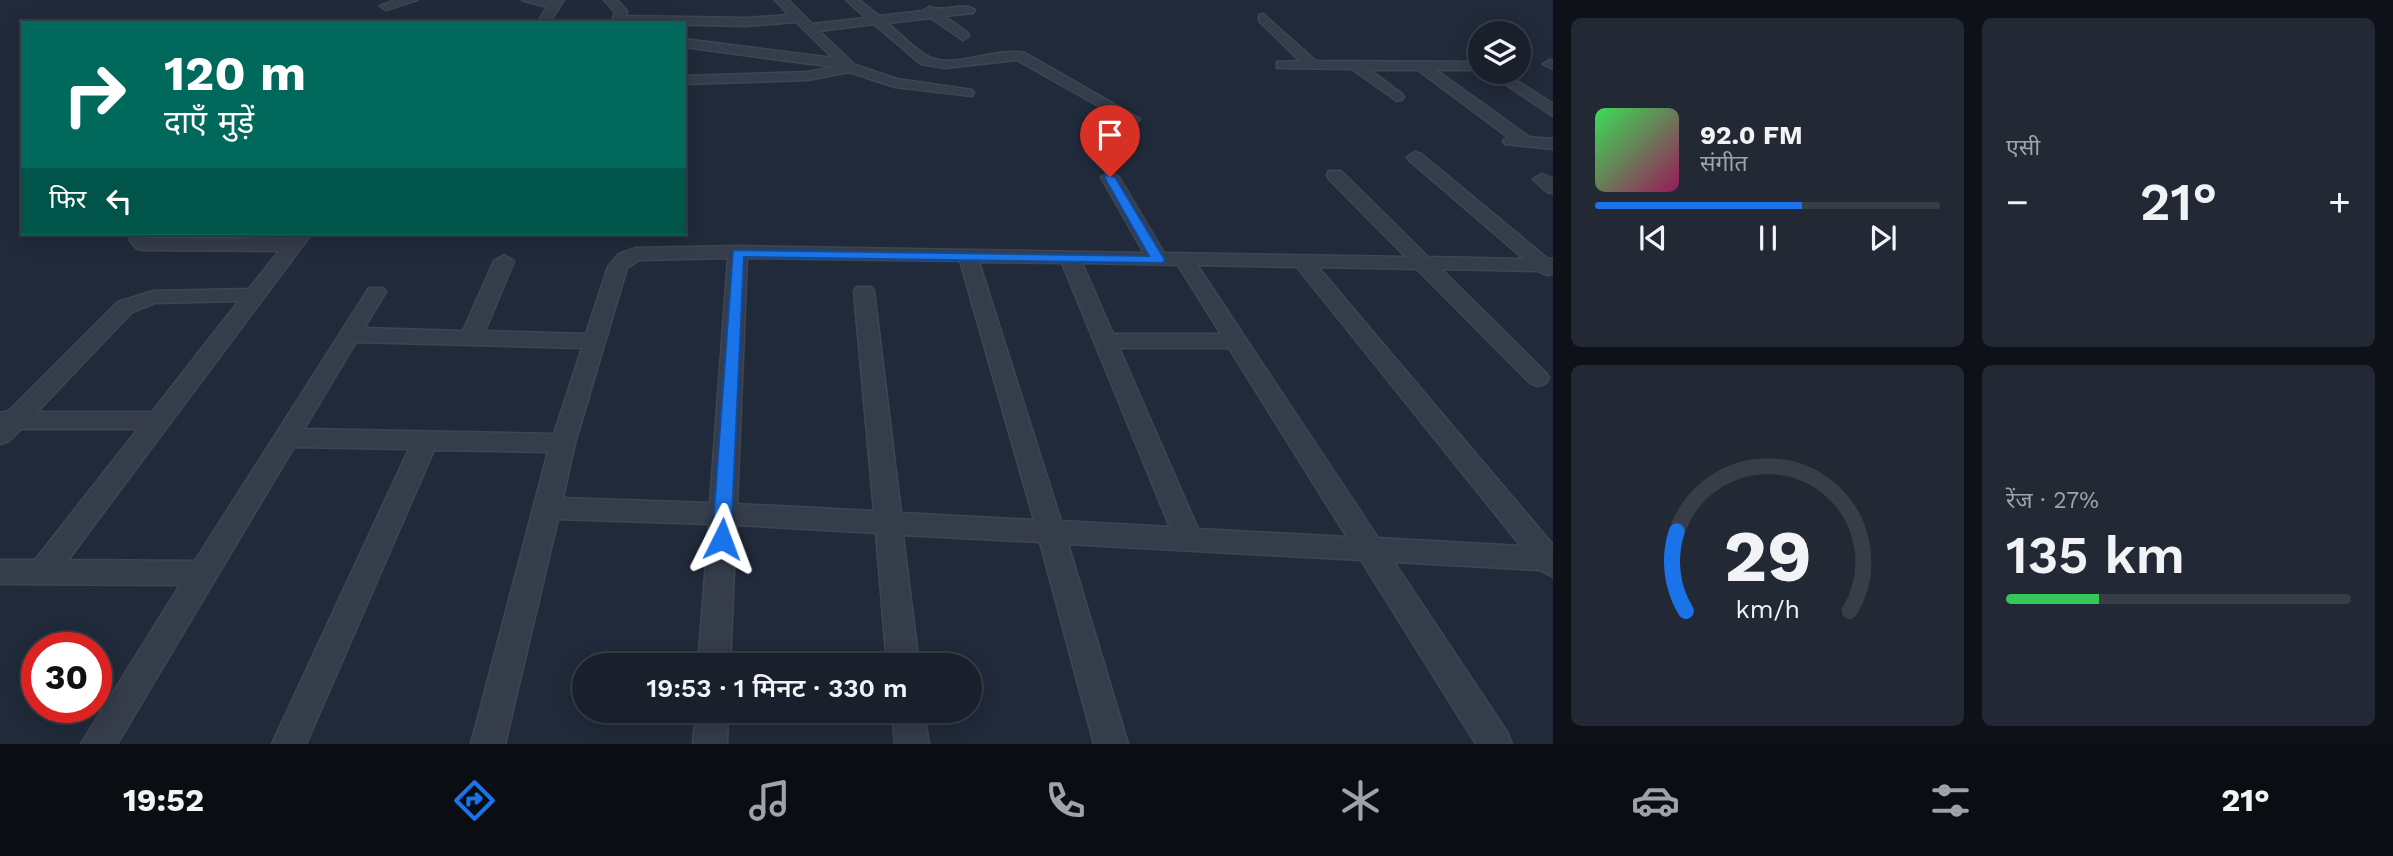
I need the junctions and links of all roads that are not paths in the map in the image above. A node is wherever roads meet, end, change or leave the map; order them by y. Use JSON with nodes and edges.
{"nodes":[{"id":1,"x":411,"y":0,"type":"edge"},
{"id":2,"x":528,"y":0,"type":"edge"},
{"id":3,"x":610,"y":0,"type":"edge"},
{"id":4,"x":781,"y":0,"type":"edge"},
{"id":5,"x":852,"y":0,"type":"edge"},
{"id":6,"x":916,"y":0,"type":"edge"},
{"id":7,"x":556,"y":3,"type":"edge"},
{"id":8,"x":386,"y":6,"type":"dead end"},
{"id":9,"x":969,"y":10,"type":"dead end"},
{"id":10,"x":933,"y":14,"type":"junction"},
{"id":11,"x":622,"y":15,"type":"edge"},
{"id":12,"x":798,"y":18,"type":"junction"},
{"id":13,"x":1263,"y":18,"type":"dead end"},
{"id":14,"x":544,"y":21,"type":"edge"},
{"id":15,"x":875,"y":21,"type":"junction"},
{"id":16,"x":963,"y":36,"type":"dead end"},
{"id":17,"x":814,"y":38,"type":"junction"},
{"id":18,"x":686,"y":42,"type":"edge"},
{"id":19,"x":686,"y":42,"type":"edge"},
{"id":20,"x":784,"y":44,"type":"dead end"},
{"id":21,"x":1419,"y":64,"type":"junction"},
{"id":22,"x":847,"y":65,"type":"junction"},
{"id":23,"x":1282,"y":65,"type":"dead end"},
{"id":24,"x":1312,"y":65,"type":"junction"},
{"id":25,"x":1355,"y":65,"type":"junction"},
{"id":26,"x":1468,"y":66,"type":"edge"},
{"id":27,"x":686,"y":80,"type":"edge"},
{"id":28,"x":1513,"y":84,"type":"edge"},
{"id":29,"x":967,"y":93,"type":"dead end"},
{"id":30,"x":1530,"y":95,"type":"junction"},
{"id":31,"x":1553,"y":96,"type":"edge"},
{"id":32,"x":1397,"y":97,"type":"dead end"},
{"id":33,"x":1553,"y":111,"type":"edge"},
{"id":34,"x":1132,"y":119,"type":"dead end"},
{"id":35,"x":1498,"y":140,"type":"dead end"},
{"id":36,"x":1525,"y":142,"type":"junction"},
{"id":37,"x":1553,"y":144,"type":"edge"},
{"id":38,"x":1415,"y":156,"type":"dead end"},
{"id":39,"x":1335,"y":175,"type":"dead end"},
{"id":40,"x":1110,"y":177,"type":"dead end"},
{"id":41,"x":141,"y":235,"type":"edge"},
{"id":42,"x":298,"y":239,"type":"edge"},
{"id":43,"x":738,"y":253,"type":"junction"},
{"id":44,"x":968,"y":256,"type":"junction"},
{"id":45,"x":1070,"y":258,"type":"junction"},
{"id":46,"x":1158,"y":260,"type":"junction"},
{"id":47,"x":504,"y":261,"type":"dead end"},
{"id":48,"x":1185,"y":261,"type":"junction"},
{"id":49,"x":1303,"y":262,"type":"junction"},
{"id":50,"x":1426,"y":263,"type":"junction"},
{"id":51,"x":1550,"y":267,"type":"edge"},
{"id":52,"x":864,"y":291,"type":"dead end"},
{"id":53,"x":376,"y":292,"type":"dead end"},
{"id":54,"x":255,"y":295,"type":"junction"},
{"id":55,"x":349,"y":335,"type":"junction"},
{"id":56,"x":471,"y":338,"type":"junction"},
{"id":57,"x":593,"y":341,"type":"junction"},
{"id":58,"x":1105,"y":341,"type":"junction"},
{"id":59,"x":1237,"y":341,"type":"junction"},
{"id":60,"x":1538,"y":378,"type":"dead end"},
{"id":61,"x":157,"y":421,"type":"junction"},
{"id":62,"x":5,"y":425,"type":"edge"},
{"id":63,"x":285,"y":439,"type":"junction"},
{"id":64,"x":424,"y":443,"type":"junction"},
{"id":65,"x":563,"y":443,"type":"junction"},
{"id":66,"x":547,"y":508,"type":"junction"},
{"id":67,"x":723,"y":514,"type":"junction"},
{"id":68,"x":887,"y":523,"type":"junction"},
{"id":69,"x":1051,"y":532,"type":"junction"},
{"id":70,"x":1189,"y":539,"type":"junction"},
{"id":71,"x":1370,"y":549,"type":"junction"},
{"id":72,"x":1550,"y":562,"type":"edge"},
{"id":73,"x":0,"y":572,"type":"edge"},
{"id":74,"x":42,"y":573,"type":"junction"},
{"id":75,"x":202,"y":573,"type":"junction"},
{"id":76,"x":715,"y":653,"type":"edge"},
{"id":77,"x":902,"y":653,"type":"edge"},
{"id":78,"x":711,"y":723,"type":"edge"},
{"id":79,"x":910,"y":723,"type":"edge"},
{"id":80,"x":98,"y":744,"type":"edge"},
{"id":81,"x":289,"y":744,"type":"edge"},
{"id":82,"x":488,"y":744,"type":"edge"},
{"id":83,"x":710,"y":744,"type":"edge"},
{"id":84,"x":912,"y":744,"type":"edge"},
{"id":85,"x":1111,"y":744,"type":"edge"},
{"id":86,"x":1495,"y":744,"type":"edge"}],
"edges":[{"from":1,"to":8,"type":"street"},
{"from":2,"to":7,"type":"street"},
{"from":3,"to":11,"type":"street"},
{"from":4,"to":12,"type":"street"},
{"from":5,"to":15,"type":"street"},
{"from":6,"to":10,"type":"street"},
{"from":7,"to":14,"type":"street"},
{"from":9,"to":10,"type":"street"},
{"from":10,"to":15,"type":"street"},
{"from":10,"to":16,"type":"street"},
{"from":11,"to":12,"type":"street"},
{"from":12,"to":17,"type":"street"},
{"from":13,"to":24,"type":"street"},
{"from":15,"to":17,"type":"street"},
{"from":15,"to":34,"type":"street"},
{"from":17,"to":22,"type":"street"},
{"from":18,"to":22,"type":"street"},
{"from":19,"to":20,"type":"street"},
{"from":21,"to":25,"type":"street"},
{"from":21,"to":26,"type":"street"},
{"from":21,"to":36,"type":"street"},
{"from":22,"to":27,"type":"street"},
{"from":22,"to":29,"type":"street"},
{"from":23,"to":24,"type":"street"},
{"from":24,"to":25,"type":"street"},
{"from":25,"to":32,"type":"street"},
{"from":28,"to":30,"type":"street"},
{"from":30,"to":31,"type":"street"},
{"from":30,"to":33,"type":"street"},
{"from":35,"to":36,"type":"street"},
{"from":36,"to":37,"type":"street"},
{"from":38,"to":51,"type":"street"},
{"from":39,"to":50,"type":"street"},
{"from":40,"to":46,"type":"street"},
{"from":41,"to":42,"type":"street"},
{"from":42,"to":54,"type":"street"},
{"from":43,"to":44,"type":"street"},
{"from":43,"to":57,"type":"street"},
{"from":43,"to":67,"type":"street"},
{"from":44,"to":45,"type":"street"},
{"from":44,"to":69,"type":"street"},
{"from":45,"to":46,"type":"street"},
{"from":45,"to":58,"type":"street"},
{"from":46,"to":48,"type":"street"},
{"from":47,"to":56,"type":"street"},
{"from":48,"to":49,"type":"street"},
{"from":48,"to":59,"type":"street"},
{"from":49,"to":50,"type":"street"},
{"from":49,"to":72,"type":"street"},
{"from":50,"to":51,"type":"street"},
{"from":50,"to":60,"type":"street"},
{"from":52,"to":68,"type":"street"},
{"from":53,"to":55,"type":"street"},
{"from":54,"to":61,"type":"street"},
{"from":54,"to":62,"type":"street"},
{"from":55,"to":56,"type":"street"},
{"from":55,"to":63,"type":"street"},
{"from":56,"to":57,"type":"street"},
{"from":57,"to":65,"type":"street"},
{"from":58,"to":59,"type":"street"},
{"from":58,"to":70,"type":"street"},
{"from":59,"to":71,"type":"street"},
{"from":61,"to":62,"type":"street"},
{"from":61,"to":74,"type":"street"},
{"from":63,"to":64,"type":"street"},
{"from":63,"to":75,"type":"street"},
{"from":64,"to":65,"type":"street"},
{"from":64,"to":81,"type":"street"},
{"from":65,"to":66,"type":"street"},
{"from":66,"to":67,"type":"street"},
{"from":66,"to":82,"type":"street"},
{"from":67,"to":68,"type":"street"},
{"from":67,"to":76,"type":"street"},
{"from":68,"to":69,"type":"street"},
{"from":68,"to":77,"type":"street"},
{"from":69,"to":70,"type":"street"},
{"from":69,"to":85,"type":"street"},
{"from":70,"to":71,"type":"street"},
{"from":71,"to":72,"type":"street"},
{"from":71,"to":86,"type":"street"},
{"from":73,"to":74,"type":"street"},
{"from":74,"to":75,"type":"street"},
{"from":75,"to":80,"type":"street"},
{"from":78,"to":83,"type":"street"},
{"from":79,"to":84,"type":"street"}]}
